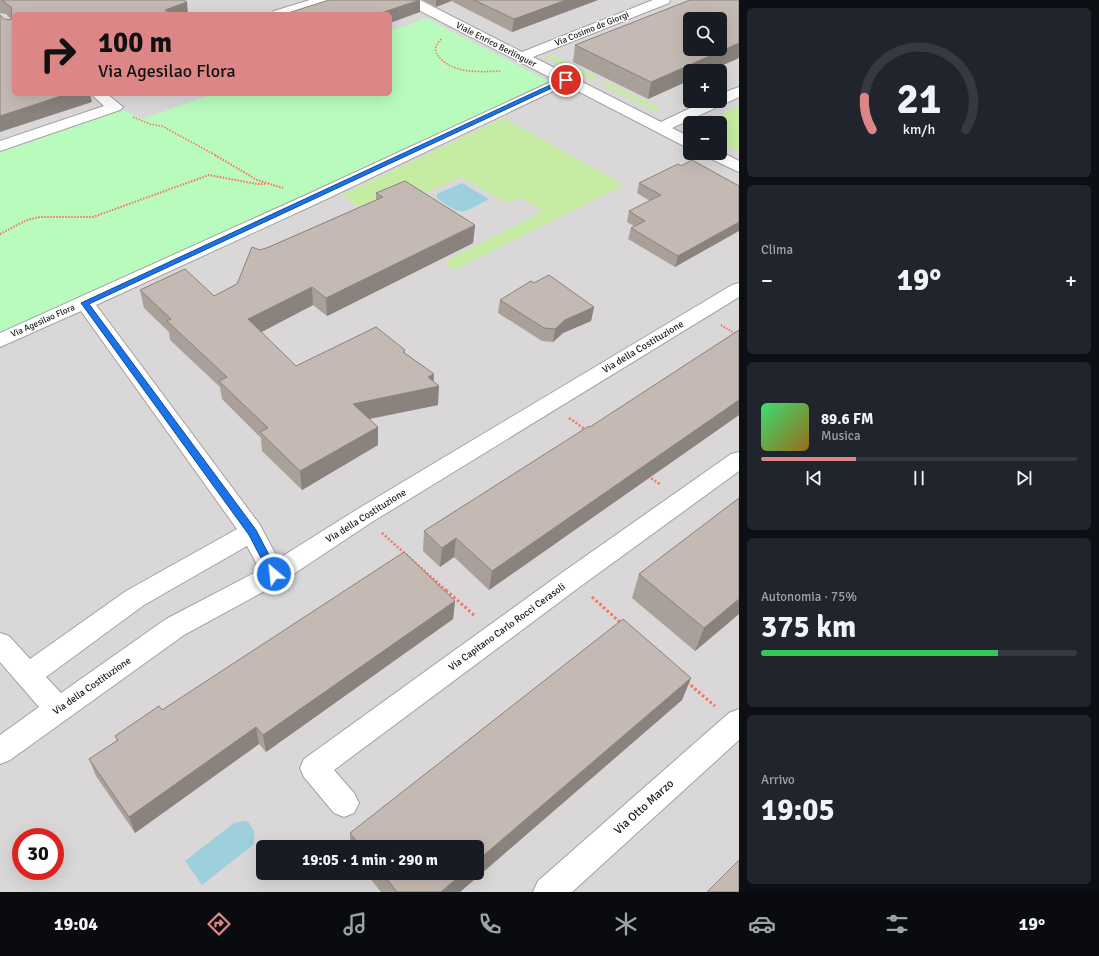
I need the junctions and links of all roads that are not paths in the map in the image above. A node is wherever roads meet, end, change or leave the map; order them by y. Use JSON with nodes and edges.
{"nodes":[{"id":1,"x":323,"y":0,"type":"edge"},
{"id":2,"x":410,"y":0,"type":"edge"},
{"id":3,"x":664,"y":0,"type":"edge"},
{"id":4,"x":285,"y":12,"type":"edge"},
{"id":5,"x":521,"y":57,"type":"junction"},
{"id":6,"x":566,"y":80,"type":"junction"},
{"id":7,"x":100,"y":96,"type":"edge"},
{"id":8,"x":729,"y":97,"type":"edge"},
{"id":9,"x":660,"y":128,"type":"junction"},
{"id":10,"x":683,"y":140,"type":"edge"},
{"id":11,"x":0,"y":146,"type":"edge"},
{"id":12,"x":725,"y":160,"type":"edge"},
{"id":13,"x":739,"y":167,"type":"edge"},
{"id":14,"x":739,"y":289,"type":"edge"},
{"id":15,"x":85,"y":303,"type":"junction"},
{"id":16,"x":0,"y":341,"type":"edge"},
{"id":17,"x":739,"y":460,"type":"edge"},
{"id":18,"x":252,"y":532,"type":"junction"},
{"id":19,"x":274,"y":574,"type":"junction"},
{"id":20,"x":0,"y":644,"type":"edge"},
{"id":21,"x":28,"y":675,"type":"junction"},
{"id":22,"x":59,"y":710,"type":"junction"},
{"id":23,"x":738,"y":723,"type":"edge"},
{"id":24,"x":0,"y":751,"type":"edge"},
{"id":25,"x":344,"y":803,"type":"dead end"},
{"id":26,"x":549,"y":892,"type":"edge"}],
"edges":[{"from":1,"to":4,"type":"street"},
{"from":2,"to":5,"type":"street","name":"Viale Enrico Berlinguer"},
{"from":3,"to":5,"type":"street","name":"Via Cosimo de Giorgi"},
{"from":5,"to":6,"type":"street","name":"Viale Enrico Berlinguer"},
{"from":6,"to":9,"type":"street","name":"Viale Enrico Berlinguer"},
{"from":6,"to":15,"type":"street","name":"Via Agesilao Flora"},
{"from":7,"to":11,"type":"street"},
{"from":8,"to":9,"type":"street"},
{"from":9,"to":10,"type":"street","name":"Viale Enrico Berlinguer"},
{"from":12,"to":13,"type":"street"},
{"from":14,"to":19,"type":"street","name":"Via della Costituzione"},
{"from":15,"to":16,"type":"street","name":"Via Agesilao Flora"},
{"from":15,"to":18,"type":"street"},
{"from":17,"to":25,"type":"street","name":"Via Capitano Carlo Rocci Cerasoli"},
{"from":18,"to":19,"type":"street"},
{"from":18,"to":21,"type":"street"},
{"from":19,"to":22,"type":"street","name":"Via della Costituzione"},
{"from":20,"to":21,"type":"street"},
{"from":21,"to":22,"type":"street"},
{"from":22,"to":24,"type":"street","name":"Via della Costituzione"},
{"from":23,"to":26,"type":"street","name":"Via Otto Marzo"}]}
